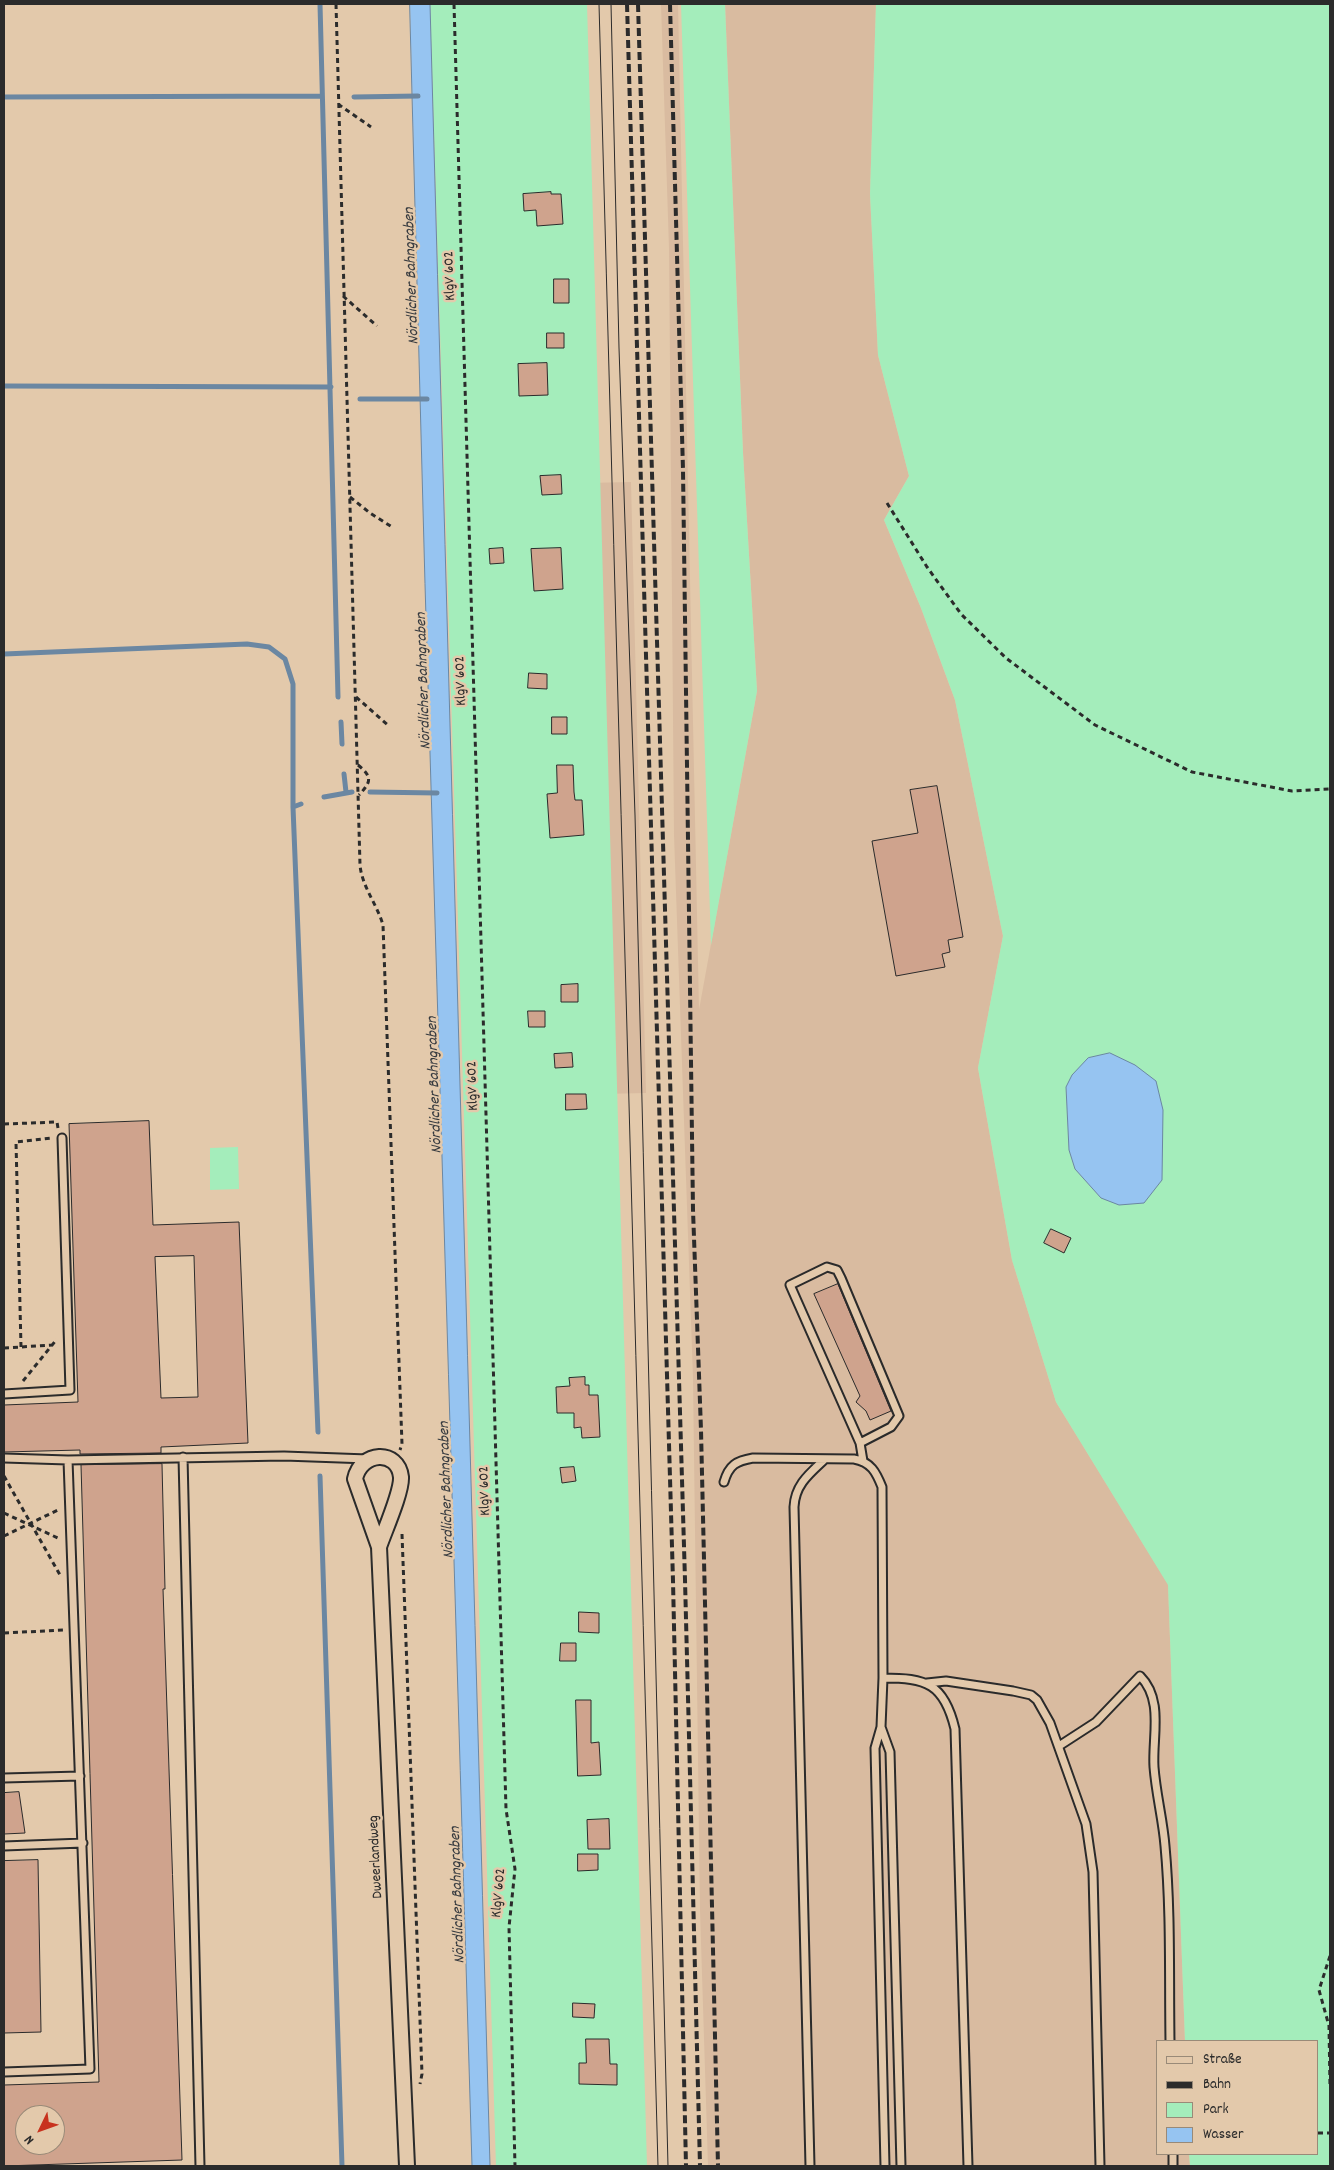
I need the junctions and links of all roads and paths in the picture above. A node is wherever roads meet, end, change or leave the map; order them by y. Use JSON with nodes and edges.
{"nodes":[{"id":1,"x":336,"y":4,"type":"edge"},
{"id":2,"x":454,"y":4,"type":"edge"},
{"id":3,"x":338,"y":104,"type":"junction"},
{"id":4,"x":371,"y":127,"type":"dead end"},
{"id":5,"x":343,"y":296,"type":"junction"},
{"id":6,"x":377,"y":326,"type":"dead end"},
{"id":7,"x":349,"y":496,"type":"junction"},
{"id":8,"x":887,"y":503,"type":"dead end"},
{"id":9,"x":392,"y":526,"type":"dead end"},
{"id":10,"x":355,"y":697,"type":"junction"},
{"id":11,"x":389,"y":726,"type":"dead end"},
{"id":12,"x":357,"y":764,"type":"junction"},
{"id":13,"x":1330,"y":789,"type":"edge"},
{"id":14,"x":358,"y":796,"type":"junction"},
{"id":15,"x":4,"y":1124,"type":"edge"},
{"id":16,"x":60,"y":1138,"type":"junction"},
{"id":17,"x":68,"y":1324,"type":"junction"},
{"id":18,"x":69,"y":1344,"type":"junction"},
{"id":19,"x":52,"y":1345,"type":"junction"},
{"id":20,"x":21,"y":1347,"type":"junction"},
{"id":21,"x":4,"y":1348,"type":"edge"},
{"id":22,"x":13,"y":1393,"type":"junction"},
{"id":23,"x":4,"y":1394,"type":"edge"},
{"id":24,"x":860,"y":1443,"type":"junction"},
{"id":25,"x":400,"y":1451,"type":"junction"},
{"id":26,"x":183,"y":1457,"type":"junction"},
{"id":27,"x":4,"y":1458,"type":"edge"},
{"id":28,"x":368,"y":1458,"type":"junction"},
{"id":29,"x":68,"y":1460,"type":"junction"},
{"id":30,"x":824,"y":1460,"type":"junction"},
{"id":31,"x":863,"y":1460,"type":"junction"},
{"id":32,"x":401,"y":1461,"type":"junction"},
{"id":33,"x":4,"y":1476,"type":"edge"},
{"id":34,"x":724,"y":1482,"type":"dead end"},
{"id":35,"x":70,"y":1504,"type":"junction"},
{"id":36,"x":4,"y":1513,"type":"edge"},
{"id":37,"x":30,"y":1524,"type":"junction"},
{"id":38,"x":402,"y":1529,"type":"dead end"},
{"id":39,"x":4,"y":1536,"type":"edge"},
{"id":40,"x":72,"y":1545,"type":"junction"},
{"id":41,"x":379,"y":1547,"type":"junction"},
{"id":42,"x":74,"y":1600,"type":"junction"},
{"id":43,"x":75,"y":1630,"type":"junction"},
{"id":44,"x":4,"y":1633,"type":"edge"},
{"id":45,"x":883,"y":1678,"type":"junction"},
{"id":46,"x":927,"y":1683,"type":"junction"},
{"id":47,"x":881,"y":1727,"type":"junction"},
{"id":48,"x":1059,"y":1746,"type":"junction"},
{"id":49,"x":80,"y":1776,"type":"junction"},
{"id":50,"x":4,"y":1778,"type":"edge"},
{"id":51,"x":83,"y":1843,"type":"junction"},
{"id":52,"x":4,"y":1846,"type":"edge"},
{"id":53,"x":1330,"y":1956,"type":"edge"},
{"id":54,"x":1170,"y":2040,"type":"edge"},
{"id":55,"x":4,"y":2072,"type":"edge"},
{"id":56,"x":1330,"y":2086,"type":"edge"},
{"id":57,"x":418,"y":2090,"type":"dead end"},
{"id":58,"x":200,"y":2166,"type":"edge"},
{"id":59,"x":407,"y":2166,"type":"edge"},
{"id":60,"x":515,"y":2166,"type":"edge"},
{"id":61,"x":810,"y":2166,"type":"edge"},
{"id":62,"x":885,"y":2166,"type":"edge"},
{"id":63,"x":901,"y":2166,"type":"edge"},
{"id":64,"x":968,"y":2166,"type":"edge"},
{"id":65,"x":1100,"y":2166,"type":"edge"}],
"edges":[{"from":1,"to":3,"type":"path"},
{"from":2,"to":60,"type":"path","name":"KlgV 602"},
{"from":3,"to":4,"type":"path"},
{"from":3,"to":5,"type":"path"},
{"from":5,"to":6,"type":"path"},
{"from":5,"to":7,"type":"path"},
{"from":7,"to":9,"type":"path"},
{"from":7,"to":10,"type":"path"},
{"from":8,"to":13,"type":"path"},
{"from":10,"to":11,"type":"path"},
{"from":10,"to":12,"type":"path"},
{"from":12,"to":14,"type":"path"},
{"from":12,"to":14,"type":"path"},
{"from":14,"to":25,"type":"path"},
{"from":15,"to":16,"type":"path"},
{"from":16,"to":17,"type":"lane"},
{"from":16,"to":20,"type":"path"},
{"from":17,"to":18,"type":"lane"},
{"from":17,"to":19,"type":"path"},
{"from":18,"to":19,"type":"path"},
{"from":18,"to":22,"type":"lane"},
{"from":19,"to":20,"type":"path"},
{"from":19,"to":22,"type":"path"},
{"from":20,"to":21,"type":"path"},
{"from":22,"to":23,"type":"lane"},
{"from":24,"to":24,"type":"lane"},
{"from":24,"to":31,"type":"lane"},
{"from":25,"to":32,"type":"path"},
{"from":25,"to":32,"type":"path"},
{"from":26,"to":28,"type":"lane"},
{"from":26,"to":29,"type":"lane"},
{"from":26,"to":58,"type":"lane"},
{"from":27,"to":29,"type":"lane"},
{"from":28,"to":32,"type":"street"},
{"from":28,"to":41,"type":"street","name":"Dweerlandweg"},
{"from":29,"to":35,"type":"lane"},
{"from":30,"to":31,"type":"lane"},
{"from":30,"to":34,"type":"lane"},
{"from":30,"to":61,"type":"lane"},
{"from":31,"to":45,"type":"lane"},
{"from":32,"to":41,"type":"street","name":"Dweerlandweg"},
{"from":33,"to":37,"type":"path"},
{"from":35,"to":37,"type":"path"},
{"from":35,"to":40,"type":"lane"},
{"from":36,"to":37,"type":"path"},
{"from":37,"to":39,"type":"path"},
{"from":37,"to":40,"type":"path"},
{"from":37,"to":42,"type":"path"},
{"from":38,"to":57,"type":"path"},
{"from":40,"to":42,"type":"lane"},
{"from":41,"to":59,"type":"street","name":"Dweerlandweg"},
{"from":42,"to":43,"type":"lane"},
{"from":43,"to":44,"type":"path"},
{"from":43,"to":49,"type":"lane"},
{"from":45,"to":46,"type":"lane"},
{"from":45,"to":47,"type":"lane"},
{"from":46,"to":48,"type":"lane"},
{"from":46,"to":64,"type":"lane"},
{"from":47,"to":62,"type":"lane"},
{"from":47,"to":63,"type":"lane"},
{"from":48,"to":54,"type":"lane"},
{"from":48,"to":65,"type":"lane"},
{"from":49,"to":50,"type":"lane"},
{"from":49,"to":51,"type":"lane"},
{"from":51,"to":52,"type":"lane"},
{"from":51,"to":55,"type":"lane"},
{"from":53,"to":56,"type":"path"}]}
